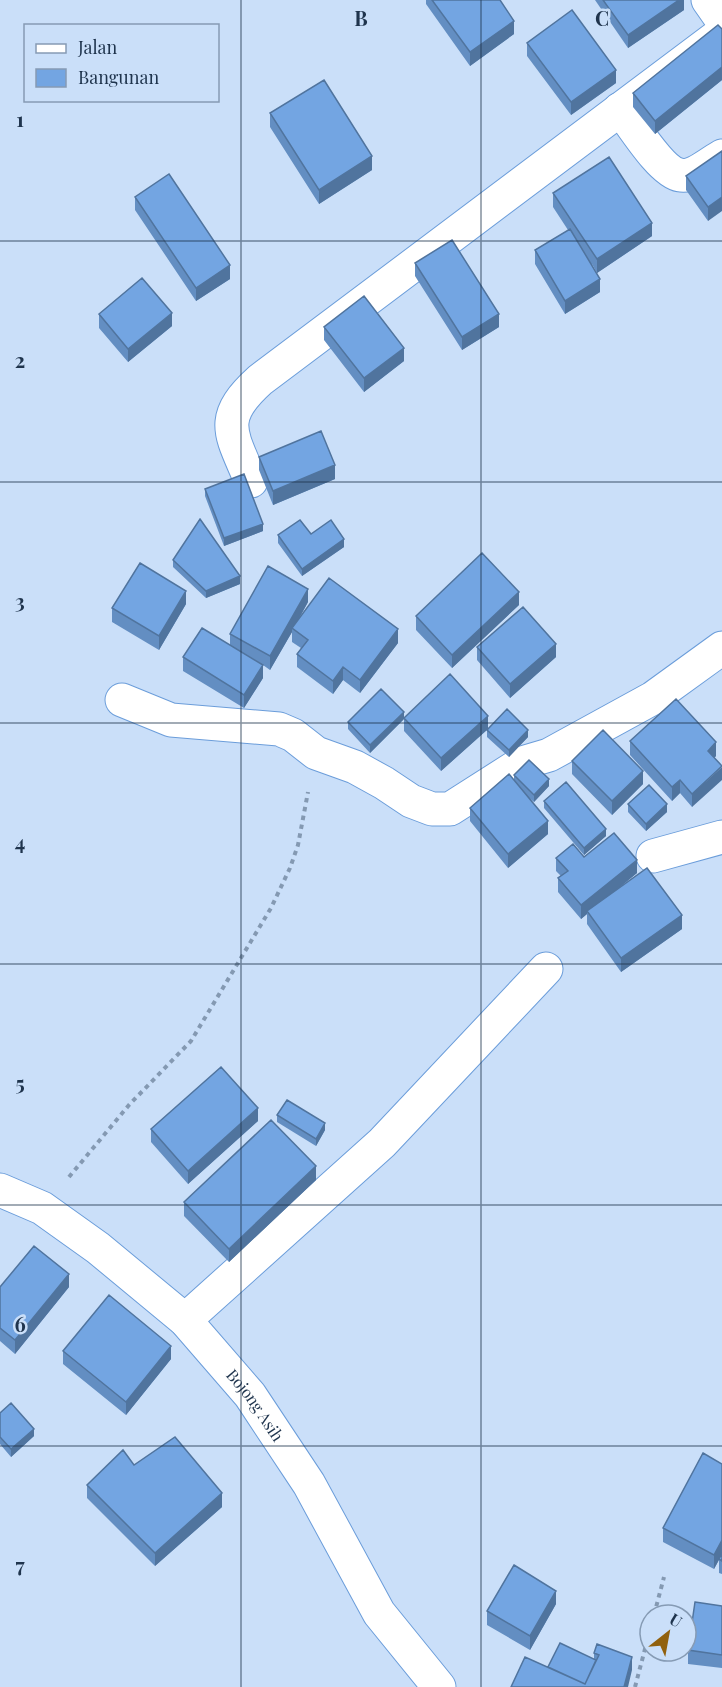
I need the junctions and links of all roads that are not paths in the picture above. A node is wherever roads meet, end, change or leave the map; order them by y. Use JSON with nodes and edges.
{"nodes":[{"id":1,"x":708,"y":0,"type":"edge"},
{"id":2,"x":722,"y":20,"type":"edge"},
{"id":3,"x":722,"y":33,"type":"edge"},
{"id":4,"x":620,"y":109,"type":"junction"},
{"id":5,"x":722,"y":156,"type":"edge"},
{"id":6,"x":251,"y":481,"type":"dead end"},
{"id":7,"x":722,"y":648,"type":"edge"},
{"id":8,"x":122,"y":700,"type":"dead end"},
{"id":9,"x":722,"y":837,"type":"edge"},
{"id":10,"x":653,"y":856,"type":"dead end"},
{"id":11,"x":546,"y":969,"type":"dead end"},
{"id":12,"x":0,"y":1190,"type":"edge"},
{"id":13,"x":185,"y":1320,"type":"junction"},
{"id":14,"x":439,"y":1687,"type":"edge"}],
"edges":[{"from":1,"to":2,"type":"street"},
{"from":3,"to":4,"type":"street"},
{"from":4,"to":5,"type":"street"},
{"from":4,"to":6,"type":"street"},
{"from":7,"to":8,"type":"street"},
{"from":9,"to":10,"type":"street"},
{"from":11,"to":13,"type":"street"},
{"from":12,"to":13,"type":"street","name":"Bojong Asih"},
{"from":13,"to":14,"type":"street","name":"Bojong Asih"}]}
